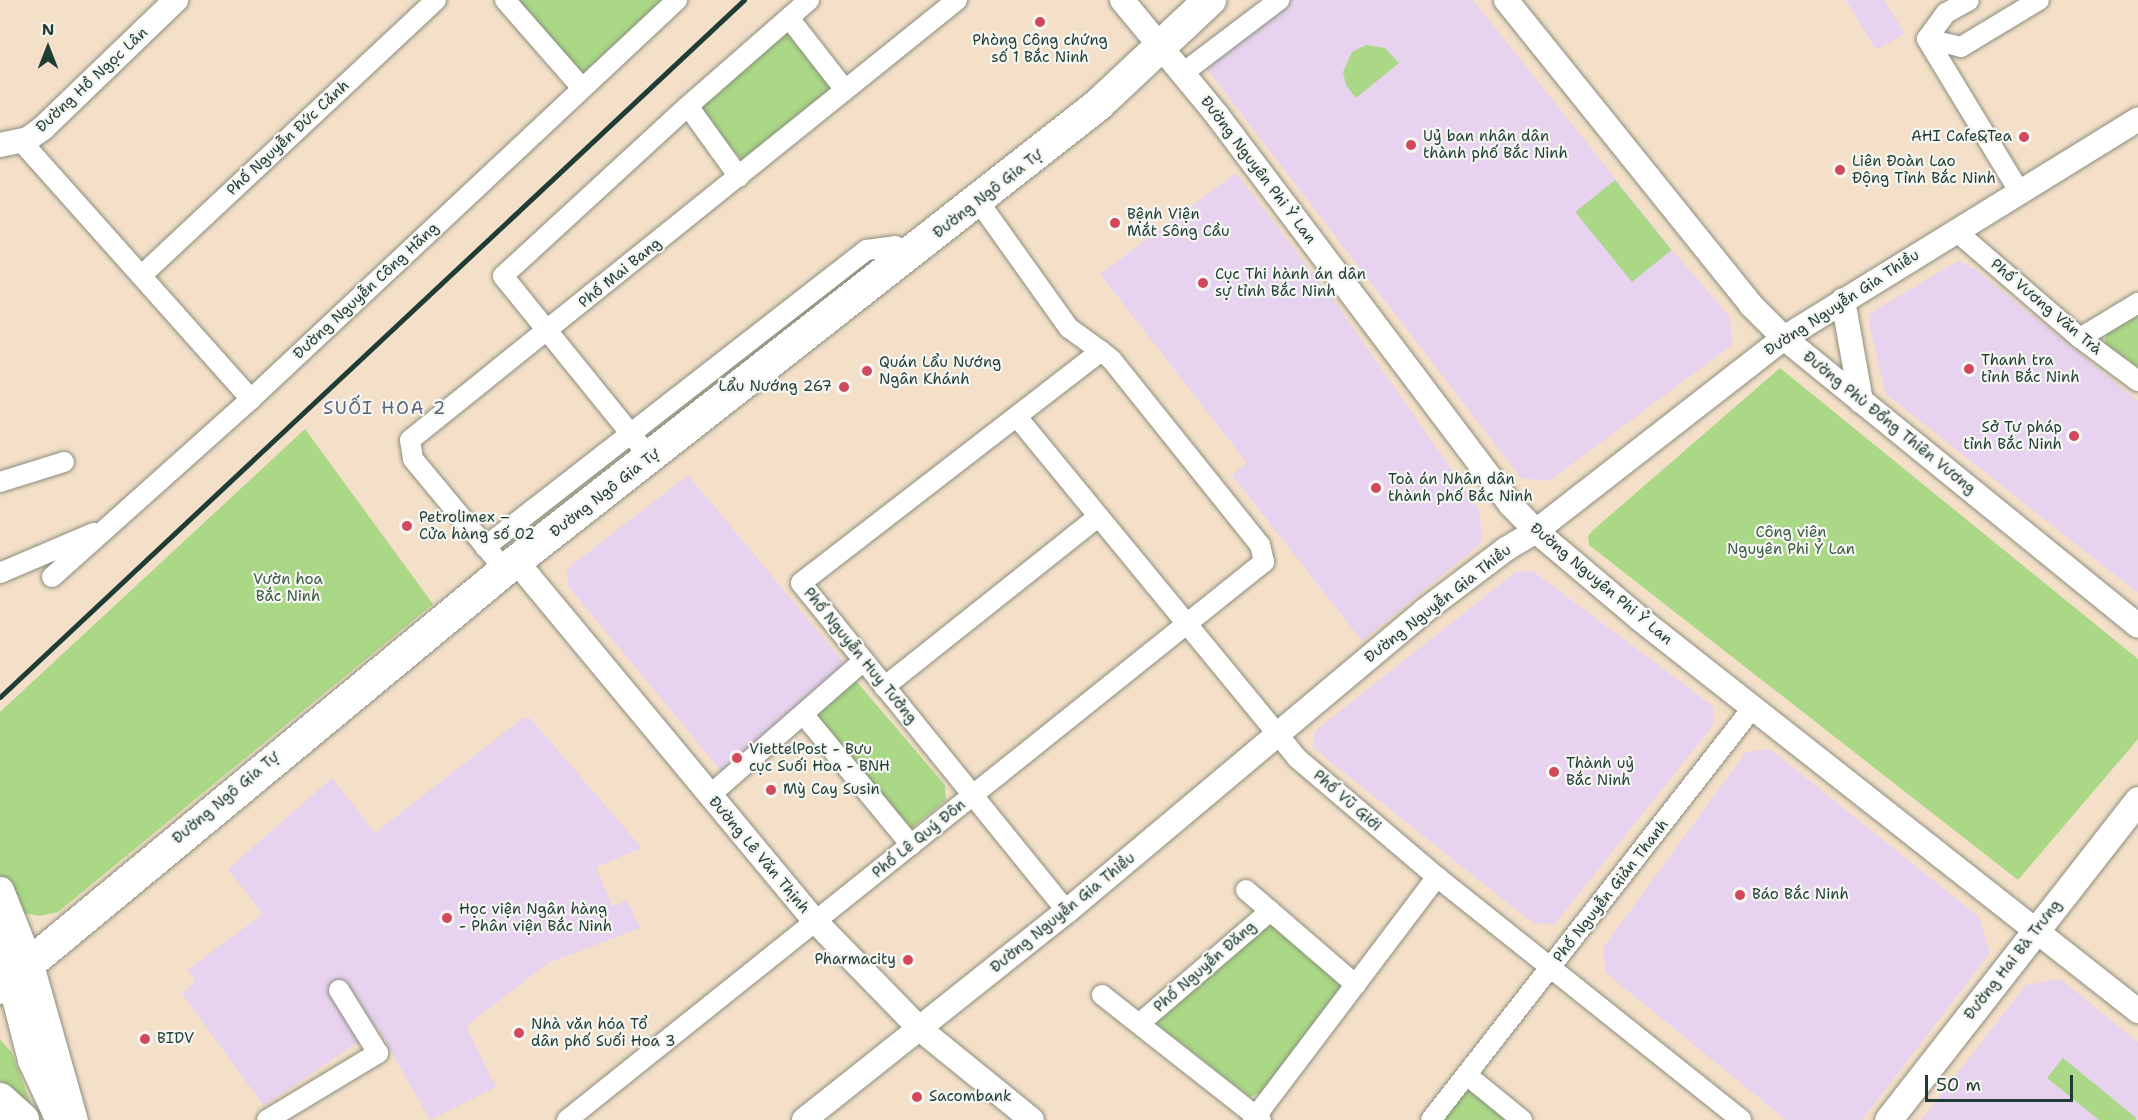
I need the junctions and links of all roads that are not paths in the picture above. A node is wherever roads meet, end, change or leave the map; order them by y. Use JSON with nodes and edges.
{"nodes":[{"id":1,"x":176,"y":0,"type":"edge"},
{"id":2,"x":436,"y":0,"type":"edge"},
{"id":3,"x":505,"y":0,"type":"edge"},
{"id":4,"x":677,"y":0,"type":"edge"},
{"id":5,"x":809,"y":0,"type":"edge"},
{"id":6,"x":957,"y":0,"type":"edge"},
{"id":7,"x":1122,"y":0,"type":"edge"},
{"id":8,"x":1210,"y":0,"type":"edge"},
{"id":9,"x":1279,"y":0,"type":"edge"},
{"id":10,"x":1506,"y":0,"type":"edge"},
{"id":11,"x":1969,"y":0,"type":"edge"},
{"id":12,"x":2039,"y":0,"type":"edge"},
{"id":13,"x":2016,"y":6,"type":"edge"},
{"id":14,"x":789,"y":18,"type":"junction"},
{"id":15,"x":1927,"y":39,"type":"junction"},
{"id":16,"x":1160,"y":44,"type":"junction"},
{"id":17,"x":1183,"y":73,"type":"junction"},
{"id":18,"x":582,"y":88,"type":"junction"},
{"id":19,"x":845,"y":90,"type":"junction"},
{"id":20,"x":688,"y":106,"type":"junction"},
{"id":21,"x":2138,"y":119,"type":"edge"},
{"id":22,"x":10,"y":143,"type":"edge"},
{"id":23,"x":738,"y":177,"type":"junction"},
{"id":24,"x":2019,"y":191,"type":"junction"},
{"id":25,"x":979,"y":202,"type":"junction"},
{"id":26,"x":1956,"y":231,"type":"junction"},
{"id":27,"x":141,"y":276,"type":"junction"},
{"id":28,"x":1843,"y":300,"type":"junction"},
{"id":29,"x":2138,"y":303,"type":"edge"},
{"id":30,"x":549,"y":332,"type":"junction"},
{"id":31,"x":1784,"y":338,"type":"junction"},
{"id":32,"x":2080,"y":338,"type":"junction"},
{"id":33,"x":1101,"y":351,"type":"junction"},
{"id":34,"x":2138,"y":381,"type":"edge"},
{"id":35,"x":250,"y":399,"type":"junction"},
{"id":36,"x":1861,"y":401,"type":"junction"},
{"id":37,"x":1017,"y":417,"type":"junction"},
{"id":38,"x":641,"y":447,"type":"junction"},
{"id":39,"x":64,"y":462,"type":"dead end"},
{"id":40,"x":0,"y":482,"type":"edge"},
{"id":41,"x":1098,"y":517,"type":"junction"},
{"id":42,"x":111,"y":526,"type":"junction"},
{"id":43,"x":1536,"y":531,"type":"junction"},
{"id":44,"x":485,"y":547,"type":"junction"},
{"id":45,"x":511,"y":566,"type":"junction"},
{"id":46,"x":0,"y":573,"type":"edge"},
{"id":47,"x":52,"y":577,"type":"dead end"},
{"id":48,"x":2138,"y":626,"type":"edge"},
{"id":49,"x":1186,"y":627,"type":"junction"},
{"id":50,"x":863,"y":661,"type":"junction"},
{"id":51,"x":884,"y":687,"type":"junction"},
{"id":52,"x":1754,"y":706,"type":"junction"},
{"id":53,"x":803,"y":714,"type":"junction"},
{"id":54,"x":1276,"y":736,"type":"junction"},
{"id":55,"x":975,"y":795,"type":"junction"},
{"id":56,"x":709,"y":796,"type":"junction"},
{"id":57,"x":2138,"y":800,"type":"edge"},
{"id":58,"x":911,"y":845,"type":"junction"},
{"id":59,"x":1437,"y":877,"type":"junction"},
{"id":60,"x":0,"y":890,"type":"edge"},
{"id":61,"x":1246,"y":890,"type":"dead end"},
{"id":62,"x":1067,"y":911,"type":"junction"},
{"id":63,"x":1270,"y":911,"type":"junction"},
{"id":64,"x":816,"y":922,"type":"junction"},
{"id":65,"x":2036,"y":930,"type":"junction"},
{"id":66,"x":0,"y":939,"type":"edge"},
{"id":67,"x":1552,"y":968,"type":"junction"},
{"id":68,"x":14,"y":977,"type":"edge"},
{"id":69,"x":1356,"y":985,"type":"junction"},
{"id":70,"x":339,"y":990,"type":"dead end"},
{"id":71,"x":1102,"y":995,"type":"dead end"},
{"id":72,"x":2138,"y":1011,"type":"edge"},
{"id":73,"x":1140,"y":1023,"type":"junction"},
{"id":74,"x":920,"y":1029,"type":"junction"},
{"id":75,"x":1468,"y":1076,"type":"junction"},
{"id":76,"x":0,"y":1099,"type":"edge"},
{"id":77,"x":1720,"y":1113,"type":"edge"},
{"id":78,"x":1257,"y":1119,"type":"edge"},
{"id":79,"x":23,"y":1120,"type":"edge"},
{"id":80,"x":59,"y":1120,"type":"edge"},
{"id":81,"x":74,"y":1120,"type":"edge"},
{"id":82,"x":267,"y":1120,"type":"edge"},
{"id":83,"x":567,"y":1120,"type":"edge"},
{"id":84,"x":804,"y":1120,"type":"edge"},
{"id":85,"x":1032,"y":1120,"type":"edge"},
{"id":86,"x":1431,"y":1120,"type":"edge"},
{"id":87,"x":1522,"y":1120,"type":"edge"},
{"id":88,"x":1741,"y":1120,"type":"edge"},
{"id":89,"x":1888,"y":1120,"type":"edge"}],
"edges":[{"from":1,"to":22,"type":"street","name":"Đường Hồ Ngọc Lân"},
{"from":2,"to":27,"type":"street","name":"Phố Nguyễn Đức Cảnh"},
{"from":3,"to":18,"type":"street"},
{"from":4,"to":18,"type":"street","name":"Đường Nguyễn Công Hãng"},
{"from":5,"to":14,"type":"street"},
{"from":6,"to":19,"type":"street","name":"Phố Mai Bang"},
{"from":7,"to":16,"type":"street","name":"Đường Nguyên Phi Ỷ Lan"},
{"from":8,"to":16,"type":"main road","name":"Đường Ngô Gia Tự"},
{"from":9,"to":17,"type":"street"},
{"from":10,"to":31,"type":"street","name":"Đường Phù Đổng Thiên Vương"},
{"from":11,"to":15,"type":"street"},
{"from":12,"to":13,"type":"street"},
{"from":13,"to":15,"type":"street"},
{"from":14,"to":19,"type":"street"},
{"from":14,"to":20,"type":"street"},
{"from":15,"to":24,"type":"street"},
{"from":16,"to":17,"type":"street","name":"Đường Nguyên Phi Ỷ Lan"},
{"from":16,"to":25,"type":"main road","name":"Đường Ngô Gia Tự"},
{"from":17,"to":43,"type":"street","name":"Đường Nguyên Phi Ỷ Lan"},
{"from":18,"to":35,"type":"street","name":"Đường Nguyễn Công Hãng"},
{"from":19,"to":23,"type":"street","name":"Phố Mai Bang"},
{"from":20,"to":23,"type":"street"},
{"from":20,"to":30,"type":"street"},
{"from":21,"to":24,"type":"street","name":"Đường Nguyễn Gia Thiều"},
{"from":22,"to":27,"type":"street"},
{"from":23,"to":30,"type":"street","name":"Phố Mai Bang"},
{"from":24,"to":26,"type":"street","name":"Đường Nguyễn Gia Thiều"},
{"from":25,"to":33,"type":"street"},
{"from":25,"to":38,"type":"main road","name":"Đường Ngô Gia Tự"},
{"from":26,"to":28,"type":"street","name":"Đường Nguyễn Gia Thiều"},
{"from":26,"to":32,"type":"street","name":"Phố Vương Văn Trà"},
{"from":27,"to":35,"type":"street"},
{"from":28,"to":31,"type":"street","name":"Đường Nguyễn Gia Thiều"},
{"from":28,"to":36,"type":"street"},
{"from":29,"to":32,"type":"street"},
{"from":30,"to":38,"type":"street"},
{"from":30,"to":44,"type":"street","name":"Phố Mai Bang"},
{"from":31,"to":36,"type":"street","name":"Đường Phù Đổng Thiên Vương"},
{"from":31,"to":43,"type":"street","name":"Đường Nguyễn Gia Thiều"},
{"from":32,"to":34,"type":"street","name":"Phố Vương Văn Trà"},
{"from":33,"to":37,"type":"street","name":"Phố Nguyễn Huy Tưởng"},
{"from":33,"to":49,"type":"street","name":"Phố Lê Quý Đôn"},
{"from":35,"to":42,"type":"street","name":"Đường Nguyễn Công Hãng"},
{"from":36,"to":48,"type":"street","name":"Đường Phù Đổng Thiên Vương"},
{"from":37,"to":41,"type":"street","name":"Phố Vũ Giới"},
{"from":37,"to":50,"type":"street","name":"Phố Nguyễn Huy Tưởng"},
{"from":38,"to":44,"type":"street"},
{"from":38,"to":45,"type":"main road","name":"Đường Ngô Gia Tự"},
{"from":39,"to":40,"type":"street"},
{"from":41,"to":49,"type":"street","name":"Phố Vũ Giới"},
{"from":41,"to":51,"type":"street"},
{"from":42,"to":46,"type":"street"},
{"from":42,"to":47,"type":"street","name":"Đường Nguyễn Công Hãng"},
{"from":43,"to":52,"type":"street","name":"Đường Nguyên Phi Ỷ Lan"},
{"from":43,"to":54,"type":"street","name":"Đường Nguyễn Gia Thiều"},
{"from":44,"to":45,"type":"street","name":"Phố Mai Bang"},
{"from":45,"to":56,"type":"street","name":"Đường Lê Văn Thịnh"},
{"from":45,"to":68,"type":"main road","name":"Đường Ngô Gia Tự"},
{"from":49,"to":54,"type":"street","name":"Phố Vũ Giới"},
{"from":49,"to":55,"type":"street","name":"Phố Lê Quý Đôn"},
{"from":50,"to":51,"type":"street","name":"Phố Nguyễn Huy Tưởng"},
{"from":50,"to":53,"type":"street"},
{"from":51,"to":55,"type":"street","name":"Phố Nguyễn Huy Tưởng"},
{"from":52,"to":65,"type":"street","name":"Đường Nguyên Phi Ỷ Lan"},
{"from":52,"to":67,"type":"street","name":"Phố Nguyễn Giản Thanh"},
{"from":53,"to":56,"type":"street"},
{"from":53,"to":58,"type":"street"},
{"from":54,"to":59,"type":"street","name":"Phố Vũ Giới"},
{"from":54,"to":62,"type":"street","name":"Đường Nguyễn Gia Thiều"},
{"from":55,"to":58,"type":"street","name":"Phố Lê Quý Đôn"},
{"from":55,"to":62,"type":"street","name":"Phố Nguyễn Huy Tưởng"},
{"from":56,"to":64,"type":"street","name":"Đường Lê Văn Thịnh"},
{"from":57,"to":65,"type":"main road","name":"Đường Hai Bà Trưng"},
{"from":58,"to":64,"type":"street","name":"Phố Lê Quý Đôn"},
{"from":59,"to":67,"type":"street","name":"Phố Vũ Giới"},
{"from":59,"to":69,"type":"street","name":"Phố Nguyễn Đăng"},
{"from":60,"to":68,"type":"main road"},
{"from":61,"to":63,"type":"street","name":"Phố Nguyễn Đăng"},
{"from":62,"to":74,"type":"street","name":"Đường Nguyễn Gia Thiều"},
{"from":63,"to":69,"type":"street","name":"Phố Nguyễn Đăng"},
{"from":63,"to":73,"type":"street","name":"Phố Nguyễn Đăng"},
{"from":64,"to":74,"type":"street","name":"Đường Lê Văn Thịnh"},
{"from":64,"to":83,"type":"street","name":"Phố Lê Quý Đôn"},
{"from":65,"to":72,"type":"street","name":"Đường Nguyên Phi Ỷ Lan"},
{"from":65,"to":89,"type":"main road","name":"Đường Hai Bà Trưng"},
{"from":66,"to":68,"type":"main road"},
{"from":67,"to":75,"type":"street","name":"Phố Nguyễn Giản Thanh"},
{"from":67,"to":77,"type":"street","name":"Phố Vũ Giới"},
{"from":68,"to":80,"type":"main road"},
{"from":68,"to":81,"type":"main road"},
{"from":69,"to":78,"type":"street","name":"Phố Nguyễn Đăng"},
{"from":70,"to":82,"type":"street"},
{"from":71,"to":73,"type":"street","name":"Phố Nguyễn Đăng"},
{"from":73,"to":78,"type":"street","name":"Phố Nguyễn Đăng"},
{"from":74,"to":84,"type":"street","name":"Đường Nguyễn Gia Thiều"},
{"from":74,"to":85,"type":"street","name":"Đường Lê Văn Thịnh"},
{"from":75,"to":86,"type":"street","name":"Phố Nguyễn Giản Thanh"},
{"from":75,"to":87,"type":"street"},
{"from":76,"to":79,"type":"main road"},
{"from":77,"to":88,"type":"street","name":"Phố Vũ Giới"}]}
